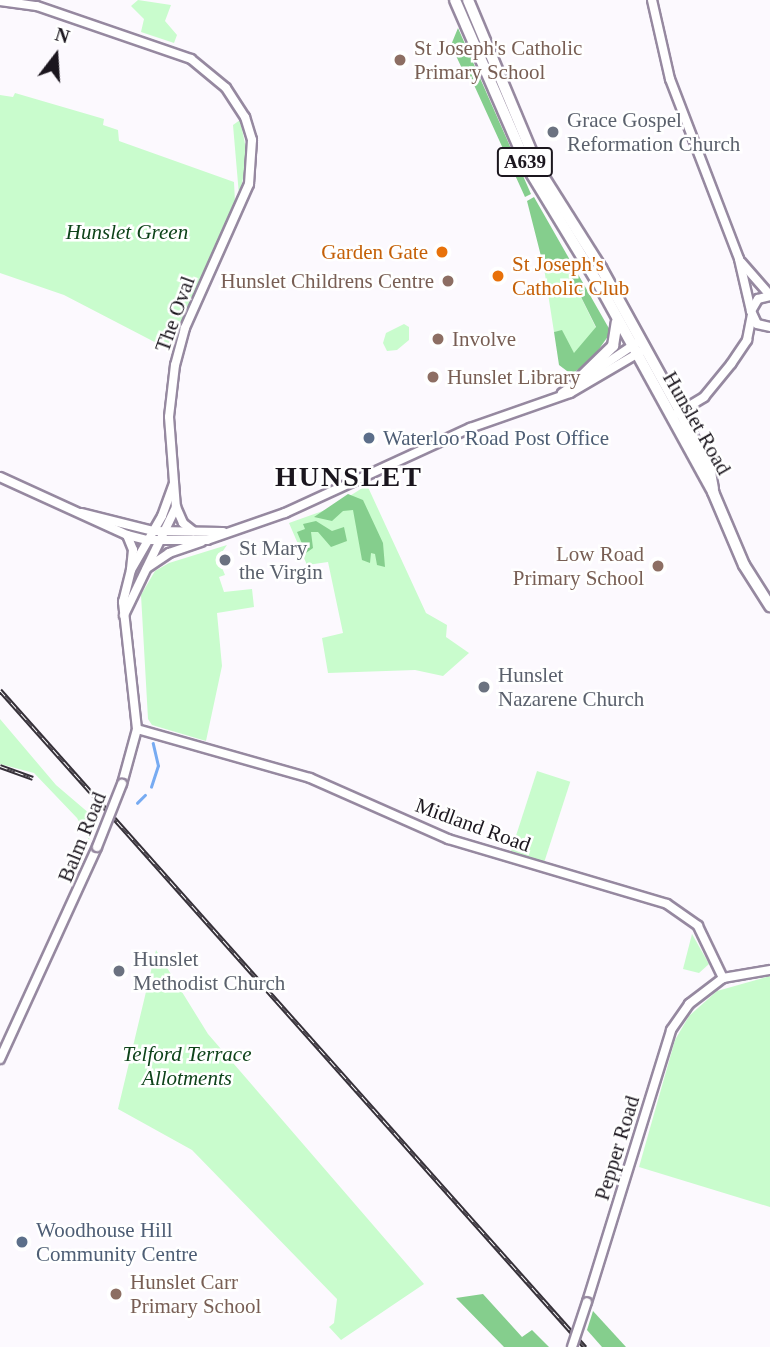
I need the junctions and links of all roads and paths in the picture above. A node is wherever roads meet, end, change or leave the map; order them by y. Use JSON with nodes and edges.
{"nodes":[{"id":1,"x":454,"y":0,"type":"edge"},
{"id":2,"x":468,"y":0,"type":"edge"},
{"id":3,"x":652,"y":0,"type":"edge"},
{"id":4,"x":0,"y":1,"type":"edge"},
{"id":5,"x":739,"y":260,"type":"junction"},
{"id":6,"x":770,"y":296,"type":"edge"},
{"id":7,"x":751,"y":313,"type":"junction"},
{"id":8,"x":617,"y":320,"type":"junction"},
{"id":9,"x":768,"y":328,"type":"edge"},
{"id":10,"x":747,"y":340,"type":"junction"},
{"id":11,"x":644,"y":344,"type":"junction"},
{"id":12,"x":634,"y":350,"type":"junction"},
{"id":13,"x":581,"y":377,"type":"junction"},
{"id":14,"x":562,"y":393,"type":"junction"},
{"id":15,"x":680,"y":411,"type":"junction"},
{"id":16,"x":670,"y":417,"type":"junction"},
{"id":17,"x":0,"y":477,"type":"edge"},
{"id":18,"x":176,"y":478,"type":"junction"},
{"id":19,"x":713,"y":492,"type":"junction"},
{"id":20,"x":176,"y":506,"type":"junction"},
{"id":21,"x":72,"y":511,"type":"junction"},
{"id":22,"x":166,"y":529,"type":"junction"},
{"id":23,"x":153,"y":531,"type":"junction"},
{"id":24,"x":193,"y":531,"type":"junction"},
{"id":25,"x":233,"y":531,"type":"junction"},
{"id":26,"x":127,"y":535,"type":"junction"},
{"id":27,"x":147,"y":540,"type":"junction"},
{"id":28,"x":160,"y":540,"type":"junction"},
{"id":29,"x":207,"y":540,"type":"junction"},
{"id":30,"x":131,"y":570,"type":"junction"},
{"id":31,"x":144,"y":571,"type":"junction"},
{"id":32,"x":770,"y":606,"type":"edge"},
{"id":33,"x":124,"y":615,"type":"junction"},
{"id":34,"x":137,"y":729,"type":"junction"},
{"id":35,"x":770,"y":970,"type":"edge"},
{"id":36,"x":723,"y":978,"type":"junction"},
{"id":37,"x":0,"y":1059,"type":"edge"},
{"id":38,"x":572,"y":1347,"type":"edge"}],
"edges":[{"from":1,"to":8,"type":"main road","name":"Hunslet Road","number":"A639"},
{"from":2,"to":11,"type":"main road","name":"Hunslet Road","number":"A639"},
{"from":3,"to":5,"type":"street"},
{"from":4,"to":18,"type":"street","name":"The Oval"},
{"from":5,"to":6,"type":"street"},
{"from":5,"to":7,"type":"street"},
{"from":6,"to":7,"type":"street"},
{"from":7,"to":9,"type":"street"},
{"from":7,"to":10,"type":"street"},
{"from":8,"to":12,"type":"main road","name":"Hunslet Road","number":"A639"},
{"from":8,"to":13,"type":"main road"},
{"from":9,"to":10,"type":"street"},
{"from":10,"to":15,"type":"street"},
{"from":11,"to":12,"type":"street"},
{"from":11,"to":15,"type":"main road","name":"Hunslet Road","number":"A639"},
{"from":12,"to":13,"type":"street"},
{"from":12,"to":14,"type":"street"},
{"from":12,"to":16,"type":"main road","name":"Hunslet Road","number":"A639"},
{"from":13,"to":14,"type":"street"},
{"from":14,"to":25,"type":"street"},
{"from":15,"to":16,"type":"street"},
{"from":15,"to":19,"type":"main road","name":"Hunslet Road","number":"A639"},
{"from":16,"to":19,"type":"main road","name":"Hunslet Road","number":"A639"},
{"from":17,"to":21,"type":"street"},
{"from":18,"to":20,"type":"street","name":"The Oval"},
{"from":18,"to":23,"type":"street"},
{"from":19,"to":32,"type":"main road","number":"A639"},
{"from":20,"to":22,"type":"street","name":"The Oval"},
{"from":20,"to":24,"type":"street"},
{"from":21,"to":23,"type":"street"},
{"from":21,"to":26,"type":"street"},
{"from":22,"to":23,"type":"street"},
{"from":22,"to":24,"type":"street"},
{"from":22,"to":28,"type":"street","name":"The Oval"},
{"from":23,"to":27,"type":"street","name":"Balm Road"},
{"from":24,"to":25,"type":"street"},
{"from":25,"to":29,"type":"street"},
{"from":26,"to":27,"type":"street"},
{"from":26,"to":30,"type":"street"},
{"from":27,"to":28,"type":"street"},
{"from":27,"to":30,"type":"street","name":"Balm Road"},
{"from":28,"to":29,"type":"street"},
{"from":28,"to":31,"type":"street"},
{"from":29,"to":31,"type":"street"},
{"from":30,"to":33,"type":"street","name":"Balm Road"},
{"from":31,"to":33,"type":"street"},
{"from":33,"to":34,"type":"street","name":"Balm Road"},
{"from":34,"to":36,"type":"street","name":"Midland Road"},
{"from":34,"to":37,"type":"street","name":"Balm Road","bridge":true},
{"from":35,"to":36,"type":"street"},
{"from":36,"to":38,"type":"street","name":"Pepper Road","bridge":true}]}
